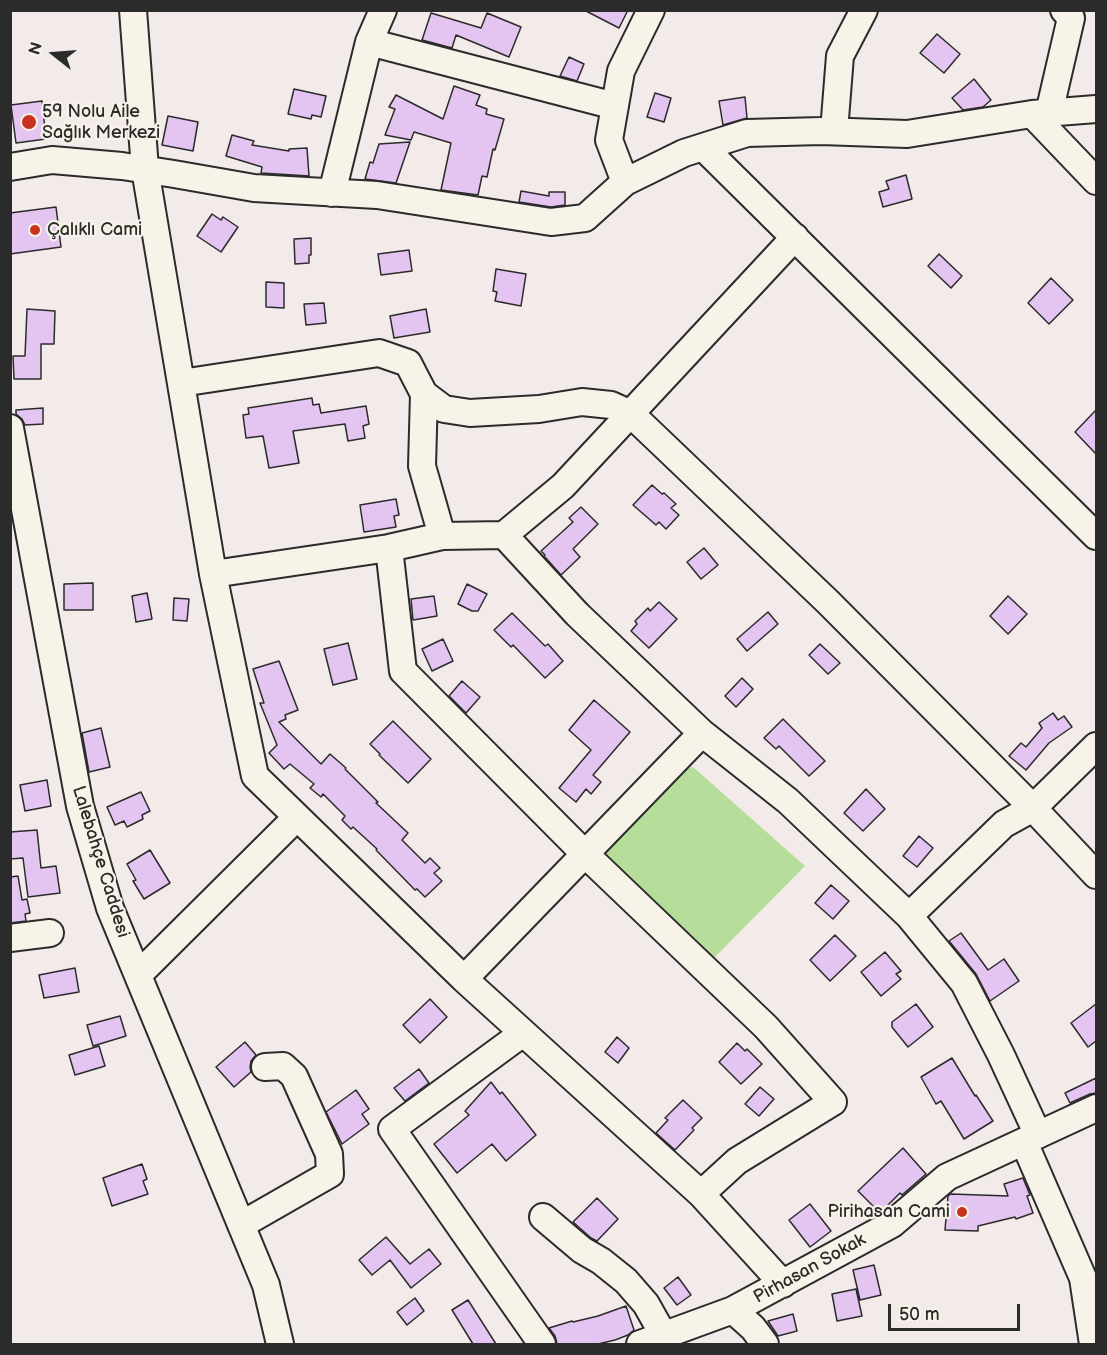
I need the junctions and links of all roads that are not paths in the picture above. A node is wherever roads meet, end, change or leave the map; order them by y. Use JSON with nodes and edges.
{"nodes":[{"id":1,"x":133,"y":10,"type":"edge"},
{"id":2,"x":383,"y":10,"type":"edge"},
{"id":3,"x":651,"y":10,"type":"edge"},
{"id":4,"x":864,"y":10,"type":"edge"},
{"id":5,"x":1070,"y":13,"type":"edge"},
{"id":6,"x":369,"y":42,"type":"junction"},
{"id":7,"x":615,"y":106,"type":"junction"},
{"id":8,"x":1096,"y":109,"type":"edge"},
{"id":9,"x":1040,"y":113,"type":"junction"},
{"id":10,"x":834,"y":131,"type":"junction"},
{"id":11,"x":703,"y":147,"type":"junction"},
{"id":12,"x":10,"y":167,"type":"edge"},
{"id":13,"x":145,"y":169,"type":"junction"},
{"id":14,"x":1096,"y":181,"type":"edge"},
{"id":15,"x":625,"y":182,"type":"junction"},
{"id":16,"x":332,"y":193,"type":"junction"},
{"id":17,"x":795,"y":237,"type":"junction"},
{"id":18,"x":181,"y":383,"type":"junction"},
{"id":19,"x":424,"y":394,"type":"junction"},
{"id":20,"x":631,"y":414,"type":"junction"},
{"id":21,"x":10,"y":428,"type":"edge"},
{"id":22,"x":18,"y":513,"type":"edge"},
{"id":23,"x":504,"y":535,"type":"junction"},
{"id":24,"x":442,"y":536,"type":"junction"},
{"id":25,"x":1096,"y":536,"type":"edge"},
{"id":26,"x":389,"y":548,"type":"junction"},
{"id":27,"x":213,"y":574,"type":"junction"},
{"id":28,"x":702,"y":733,"type":"junction"},
{"id":29,"x":1096,"y":746,"type":"edge"},
{"id":30,"x":1033,"y":808,"type":"junction"},
{"id":31,"x":297,"y":817,"type":"junction"},
{"id":32,"x":585,"y":854,"type":"junction"},
{"id":33,"x":1096,"y":875,"type":"edge"},
{"id":34,"x":909,"y":916,"type":"junction"},
{"id":35,"x":50,"y":933,"type":"dead end"},
{"id":36,"x":10,"y":938,"type":"edge"},
{"id":37,"x":138,"y":975,"type":"junction"},
{"id":38,"x":464,"y":979,"type":"junction"},
{"id":39,"x":523,"y":1033,"type":"junction"},
{"id":40,"x":266,"y":1067,"type":"dead end"},
{"id":41,"x":1096,"y":1108,"type":"edge"},
{"id":42,"x":1031,"y":1139,"type":"junction"},
{"id":43,"x":700,"y":1194,"type":"junction"},
{"id":44,"x":543,"y":1217,"type":"dead end"},
{"id":45,"x":241,"y":1225,"type":"junction"},
{"id":46,"x":783,"y":1284,"type":"junction"},
{"id":47,"x":734,"y":1310,"type":"junction"},
{"id":48,"x":652,"y":1340,"type":"edge"},
{"id":49,"x":280,"y":1344,"type":"edge"},
{"id":50,"x":542,"y":1344,"type":"edge"},
{"id":51,"x":765,"y":1344,"type":"edge"},
{"id":52,"x":1092,"y":1344,"type":"edge"}],
"edges":[{"from":1,"to":13,"type":"street"},
{"from":2,"to":6,"type":"street"},
{"from":3,"to":7,"type":"street"},
{"from":4,"to":10,"type":"street"},
{"from":5,"to":9,"type":"street"},
{"from":6,"to":7,"type":"street"},
{"from":6,"to":16,"type":"street"},
{"from":7,"to":15,"type":"street"},
{"from":8,"to":9,"type":"street"},
{"from":9,"to":10,"type":"street"},
{"from":9,"to":14,"type":"street"},
{"from":10,"to":11,"type":"street"},
{"from":11,"to":15,"type":"street"},
{"from":11,"to":17,"type":"street"},
{"from":12,"to":13,"type":"street"},
{"from":13,"to":16,"type":"street"},
{"from":13,"to":18,"type":"street"},
{"from":15,"to":16,"type":"street"},
{"from":17,"to":20,"type":"street"},
{"from":17,"to":25,"type":"street"},
{"from":18,"to":19,"type":"street"},
{"from":18,"to":27,"type":"street"},
{"from":19,"to":20,"type":"street"},
{"from":19,"to":24,"type":"street"},
{"from":20,"to":23,"type":"street"},
{"from":20,"to":30,"type":"street"},
{"from":21,"to":22,"type":"street","name":"Lalebahçe Caddesi"},
{"from":22,"to":37,"type":"street","name":"Lalebahçe Caddesi"},
{"from":23,"to":24,"type":"street"},
{"from":23,"to":28,"type":"street"},
{"from":24,"to":26,"type":"street"},
{"from":26,"to":27,"type":"street"},
{"from":26,"to":32,"type":"street"},
{"from":27,"to":31,"type":"street"},
{"from":28,"to":32,"type":"street"},
{"from":28,"to":34,"type":"street"},
{"from":29,"to":30,"type":"street"},
{"from":30,"to":33,"type":"street"},
{"from":30,"to":34,"type":"street"},
{"from":31,"to":37,"type":"street"},
{"from":31,"to":38,"type":"street"},
{"from":32,"to":38,"type":"street"},
{"from":32,"to":43,"type":"street"},
{"from":34,"to":42,"type":"street"},
{"from":35,"to":36,"type":"street"},
{"from":37,"to":45,"type":"street","name":"Lalebahçe Caddesi"},
{"from":38,"to":39,"type":"street"},
{"from":39,"to":43,"type":"street"},
{"from":39,"to":50,"type":"street"},
{"from":40,"to":45,"type":"street"},
{"from":41,"to":42,"type":"street","name":"Pirhasan Sokak"},
{"from":42,"to":46,"type":"street","name":"Pirhasan Sokak"},
{"from":42,"to":52,"type":"street"},
{"from":43,"to":46,"type":"street"},
{"from":44,"to":48,"type":"street"},
{"from":45,"to":49,"type":"street","name":"Lalebahçe Caddesi"},
{"from":46,"to":47,"type":"street","name":"Pirhasan Sokak"},
{"from":47,"to":48,"type":"street","name":"Pirhasan Sokak"},
{"from":47,"to":51,"type":"street"}]}
